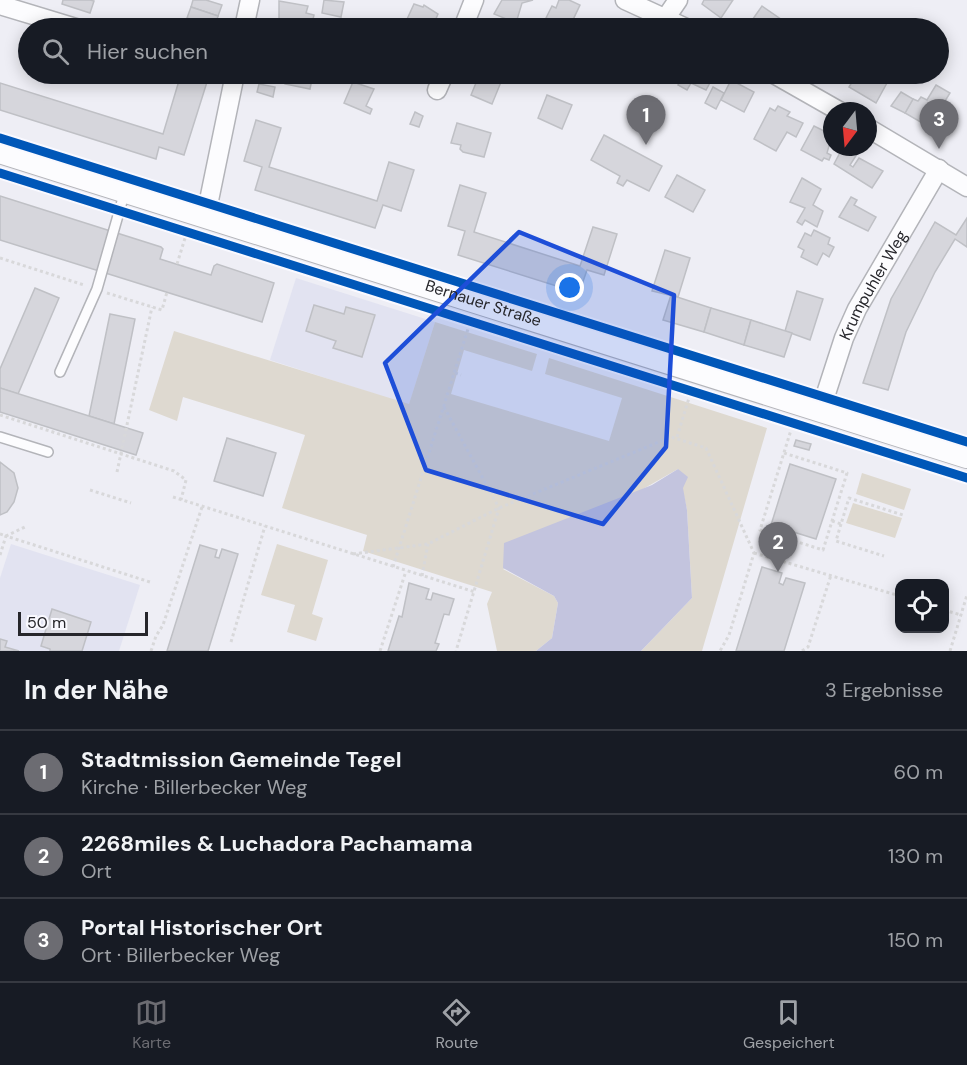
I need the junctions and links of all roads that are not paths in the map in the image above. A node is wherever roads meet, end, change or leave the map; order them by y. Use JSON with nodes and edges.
{"nodes":[{"id":1,"x":250,"y":0,"type":"edge"},
{"id":2,"x":474,"y":0,"type":"edge"},
{"id":3,"x":625,"y":0,"type":"edge"},
{"id":4,"x":678,"y":0,"type":"edge"},
{"id":5,"x":0,"y":5,"type":"edge"},
{"id":6,"x":43,"y":18,"type":"edge"},
{"id":7,"x":246,"y":18,"type":"edge"},
{"id":8,"x":467,"y":18,"type":"edge"},
{"id":9,"x":663,"y":18,"type":"edge"},
{"id":10,"x":666,"y":18,"type":"edge"},
{"id":11,"x":229,"y":84,"type":"edge"},
{"id":12,"x":792,"y":84,"type":"edge"},
{"id":13,"x":823,"y":102,"type":"edge"},
{"id":14,"x":877,"y":133,"type":"edge"},
{"id":15,"x":0,"y":150,"type":"edge"},
{"id":16,"x":939,"y":169,"type":"junction"},
{"id":17,"x":967,"y":187,"type":"edge"},
{"id":18,"x":125,"y":189,"type":"junction"},
{"id":19,"x":203,"y":226,"type":"junction"},
{"id":20,"x":60,"y":372,"type":"dead end"},
{"id":21,"x":817,"y":419,"type":"junction"},
{"id":22,"x":0,"y":437,"type":"edge"},
{"id":23,"x":48,"y":452,"type":"dead end"},
{"id":24,"x":967,"y":455,"type":"edge"}],
"edges":[{"from":1,"to":7,"type":"street"},
{"from":2,"to":8,"type":"street"},
{"from":3,"to":9,"type":"street"},
{"from":4,"to":10,"type":"street"},
{"from":5,"to":6,"type":"street"},
{"from":11,"to":19,"type":"street"},
{"from":12,"to":13,"type":"street"},
{"from":14,"to":16,"type":"street"},
{"from":15,"to":18,"type":"main road","name":"Bernauer Straße"},
{"from":16,"to":17,"type":"street"},
{"from":16,"to":21,"type":"street","name":"Krumpuhler Weg"},
{"from":18,"to":19,"type":"main road","name":"Bernauer Straße"},
{"from":18,"to":20,"type":"lane"},
{"from":19,"to":21,"type":"main road","name":"Bernauer Straße"},
{"from":21,"to":24,"type":"main road","name":"Bernauer Straße"},
{"from":22,"to":23,"type":"lane"}]}
